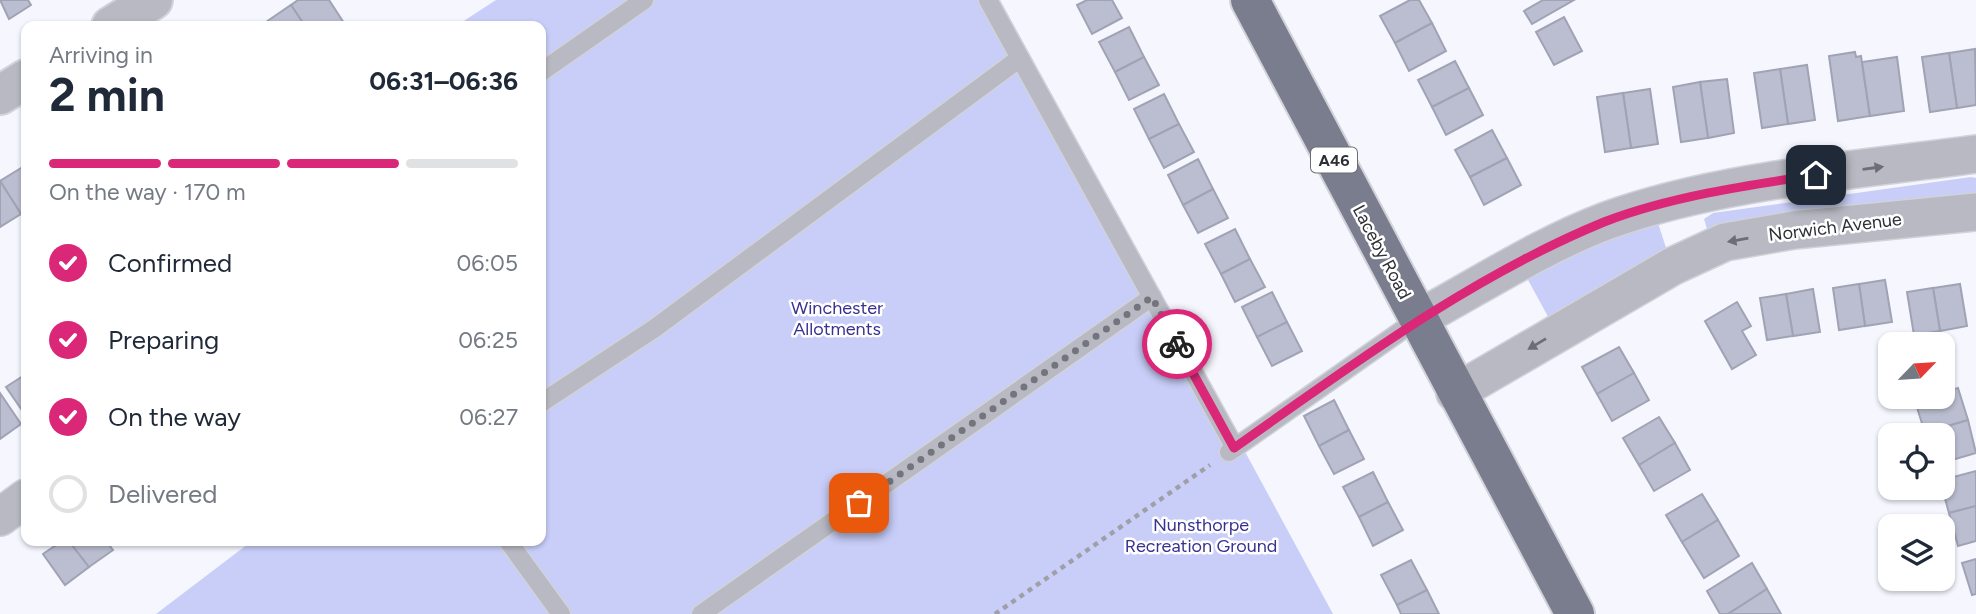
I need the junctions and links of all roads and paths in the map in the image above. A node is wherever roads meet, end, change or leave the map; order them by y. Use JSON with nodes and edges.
{"nodes":[{"id":1,"x":643,"y":0,"type":"edge"},
{"id":2,"x":988,"y":0,"type":"edge"},
{"id":3,"x":1250,"y":0,"type":"edge"},
{"id":4,"x":1020,"y":58,"type":"junction"},
{"id":5,"x":546,"y":68,"type":"edge"},
{"id":6,"x":21,"y":82,"type":"edge"},
{"id":7,"x":0,"y":95,"type":"edge"},
{"id":8,"x":1976,"y":154,"type":"edge"},
{"id":9,"x":1678,"y":202,"type":"junction"},
{"id":10,"x":1976,"y":212,"type":"edge"},
{"id":11,"x":1696,"y":253,"type":"junction"},
{"id":12,"x":1152,"y":297,"type":"junction"},
{"id":13,"x":1418,"y":319,"type":"junction"},
{"id":14,"x":1455,"y":393,"type":"junction"},
{"id":15,"x":546,"y":399,"type":"edge"},
{"id":16,"x":1232,"y":450,"type":"junction"},
{"id":17,"x":21,"y":502,"type":"edge"},
{"id":18,"x":0,"y":517,"type":"edge"},
{"id":19,"x":512,"y":546,"type":"edge"},
{"id":20,"x":561,"y":614,"type":"edge"},
{"id":21,"x":701,"y":614,"type":"edge"},
{"id":22,"x":995,"y":614,"type":"edge"},
{"id":23,"x":1575,"y":614,"type":"edge"}],
"edges":[{"from":1,"to":5,"type":"lane"},
{"from":2,"to":4,"type":"lane"},
{"from":3,"to":13,"type":"highway","name":"Laceby Road","number":"A46"},
{"from":4,"to":12,"type":"lane"},
{"from":4,"to":15,"type":"lane"},
{"from":6,"to":7,"type":"street"},
{"from":9,"to":8,"type":"street","one_way":true},
{"from":9,"to":11,"type":"street"},
{"from":9,"to":13,"type":"street"},
{"from":10,"to":11,"type":"street","name":"Norwich Avenue","one_way":true},
{"from":11,"to":14,"type":"street","name":"Norwich Avenue","one_way":true},
{"from":12,"to":16,"type":"lane"},
{"from":12,"to":21,"type":"lane"},
{"from":13,"to":14,"type":"highway","name":"Laceby Road","number":"A46"},
{"from":13,"to":16,"type":"lane"},
{"from":14,"to":23,"type":"highway","name":"Laceby Road","number":"A46"},
{"from":16,"to":22,"type":"path"},
{"from":17,"to":18,"type":"street"},
{"from":19,"to":20,"type":"lane"}]}
